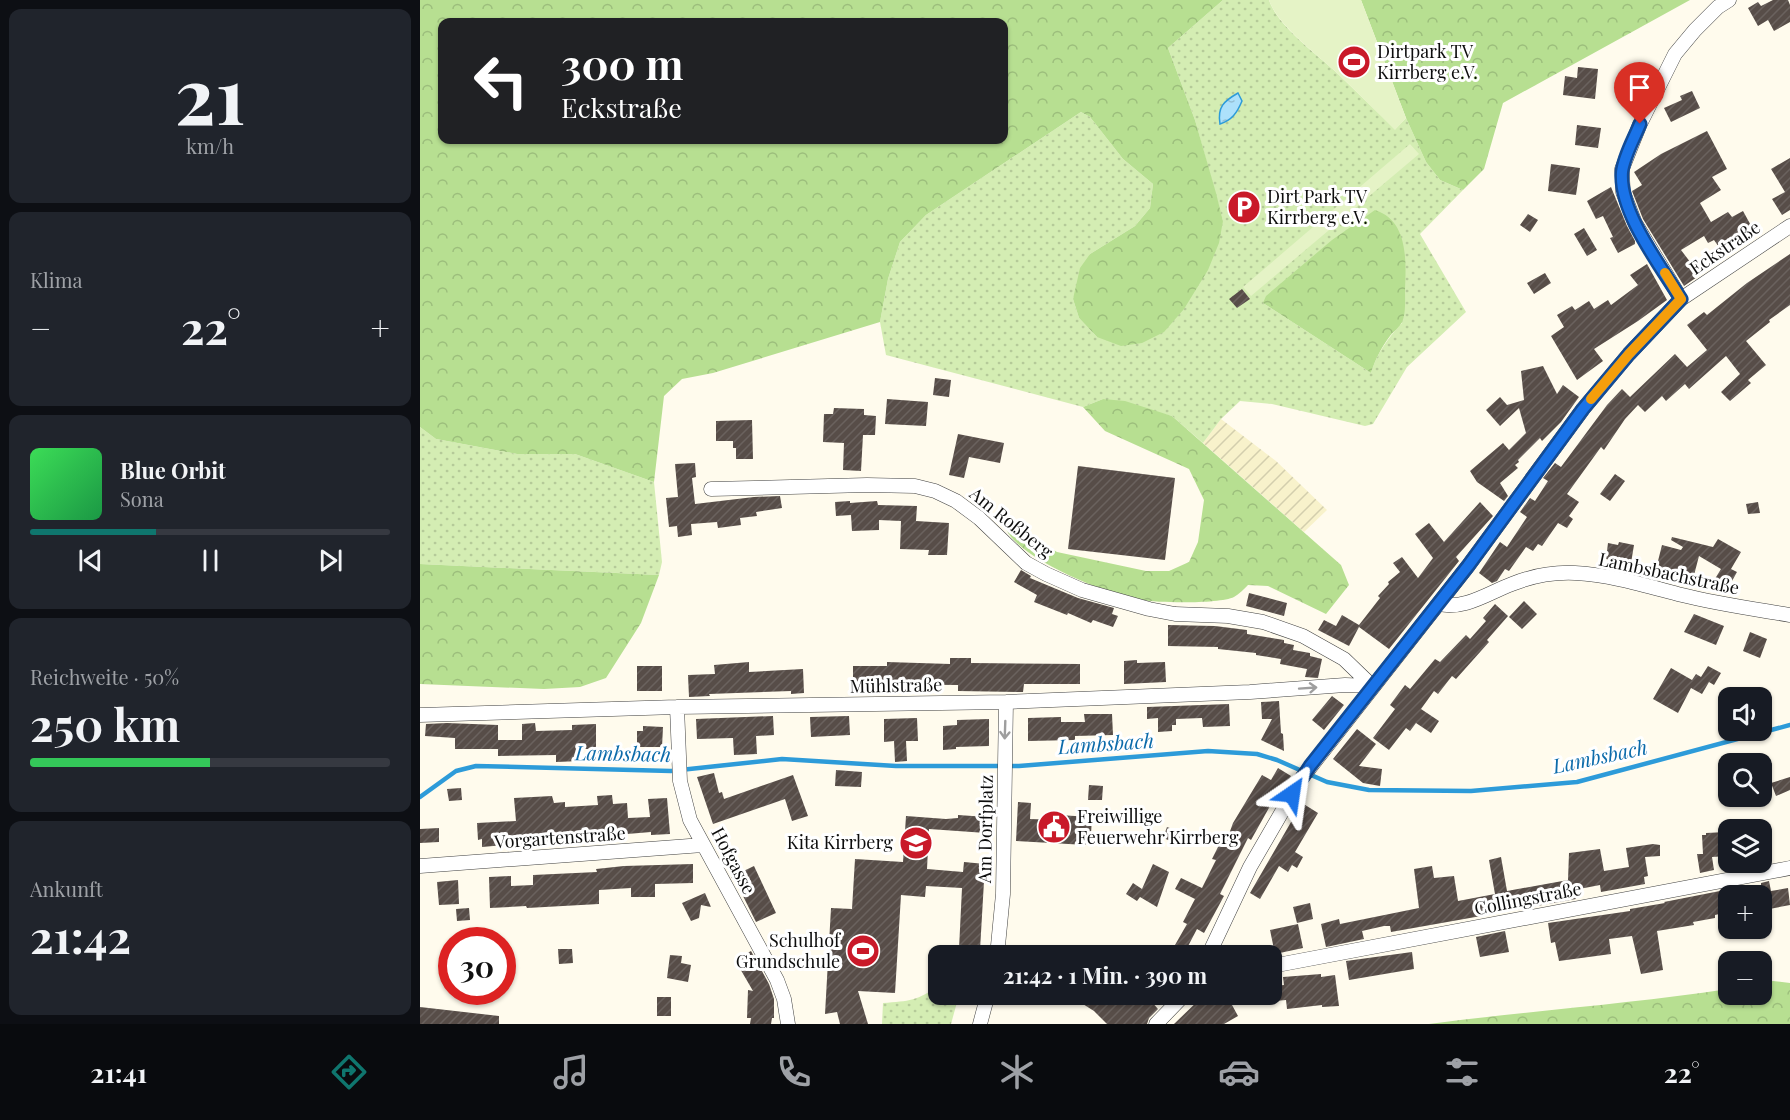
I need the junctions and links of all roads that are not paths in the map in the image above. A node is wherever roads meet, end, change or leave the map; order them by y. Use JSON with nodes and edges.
{"nodes":[{"id":1,"x":1729,"y":0,"type":"edge"},
{"id":2,"x":1790,"y":226,"type":"edge"},
{"id":3,"x":1681,"y":299,"type":"junction"},
{"id":4,"x":711,"y":489,"type":"dead end"},
{"id":5,"x":1439,"y":604,"type":"junction"},
{"id":6,"x":1790,"y":615,"type":"edge"},
{"id":7,"x":1372,"y":686,"type":"junction"},
{"id":8,"x":1006,"y":702,"type":"junction"},
{"id":9,"x":677,"y":707,"type":"junction"},
{"id":10,"x":420,"y":715,"type":"edge"},
{"id":11,"x":703,"y":844,"type":"junction"},
{"id":12,"x":420,"y":866,"type":"edge"},
{"id":13,"x":1790,"y":868,"type":"edge"},
{"id":14,"x":998,"y":945,"type":"edge"},
{"id":15,"x":1213,"y":945,"type":"edge"},
{"id":16,"x":1282,"y":964,"type":"edge"},
{"id":17,"x":985,"y":1005,"type":"edge"},
{"id":18,"x":1174,"y":1005,"type":"edge"},
{"id":19,"x":788,"y":1024,"type":"edge"},
{"id":20,"x":980,"y":1024,"type":"edge"},
{"id":21,"x":1156,"y":1024,"type":"edge"}],
"edges":[{"from":1,"to":3,"type":"street","name":"Eckstraße"},
{"from":2,"to":3,"type":"street","name":"Eckstraße"},
{"from":3,"to":5,"type":"street","name":"Eckstraße"},
{"from":4,"to":7,"type":"street","name":"Am Roßberg"},
{"from":5,"to":6,"type":"street","name":"Lambsbachstraße"},
{"from":5,"to":7,"type":"street","name":"Eckstraße"},
{"from":8,"to":7,"type":"street","name":"Mühlstraße","one_way":true},
{"from":7,"to":15,"type":"street","name":"Eckstraße"},
{"from":8,"to":9,"type":"street","name":"Mühlstraße"},
{"from":8,"to":14,"type":"street","name":"Am Dorfplatz","one_way":true},
{"from":9,"to":10,"type":"street","name":"Mühlstraße"},
{"from":9,"to":11,"type":"street","name":"Hofgasse"},
{"from":11,"to":12,"type":"street","name":"Vorgartenstraße"},
{"from":11,"to":19,"type":"street","name":"Hofgasse"},
{"from":13,"to":16,"type":"street","name":"Collingstraße"},
{"from":17,"to":20,"type":"street"},
{"from":18,"to":21,"type":"street"}]}
